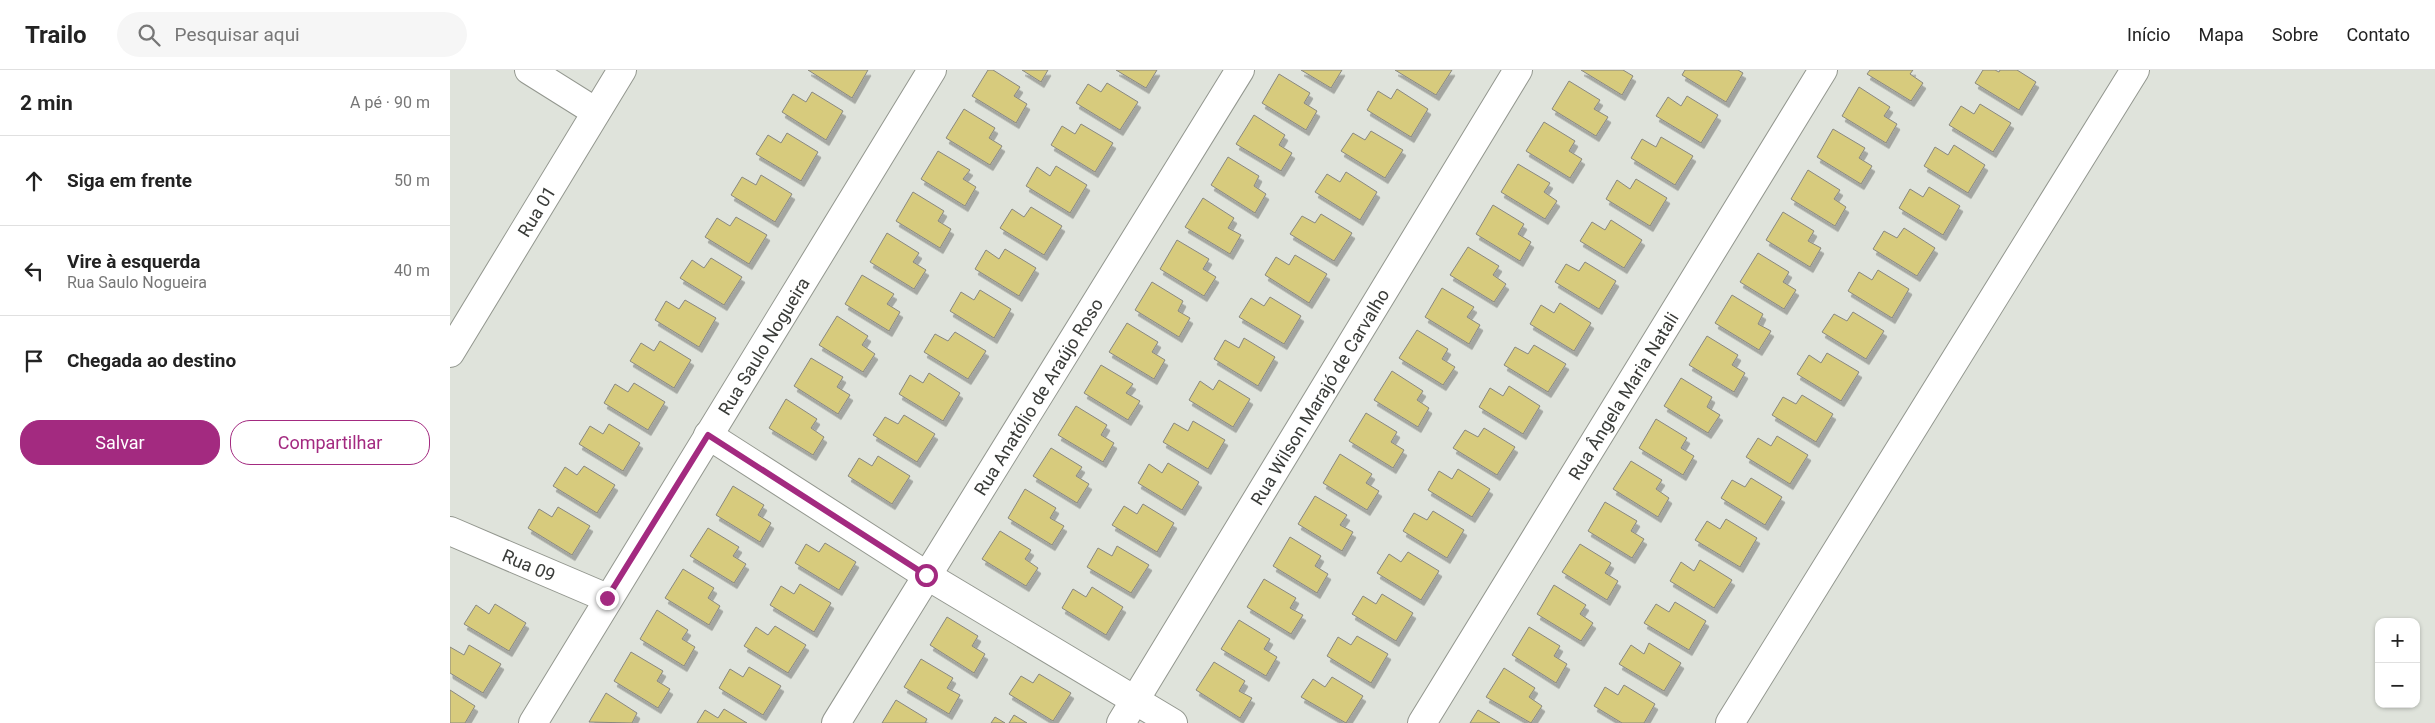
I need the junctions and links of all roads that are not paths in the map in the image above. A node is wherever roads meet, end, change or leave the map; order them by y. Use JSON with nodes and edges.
{"nodes":[{"id":1,"x":529,"y":70,"type":"edge"},
{"id":2,"x":622,"y":70,"type":"edge"},
{"id":3,"x":932,"y":70,"type":"edge"},
{"id":4,"x":1240,"y":70,"type":"edge"},
{"id":5,"x":1518,"y":70,"type":"edge"},
{"id":6,"x":1823,"y":70,"type":"edge"},
{"id":7,"x":2135,"y":70,"type":"edge"},
{"id":8,"x":596,"y":112,"type":"junction"},
{"id":9,"x":458,"y":322,"type":"edge"},
{"id":10,"x":450,"y":352,"type":"edge"},
{"id":11,"x":708,"y":435,"type":"junction"},
{"id":12,"x":450,"y":531,"type":"edge"},
{"id":13,"x":926,"y":575,"type":"junction"},
{"id":14,"x":607,"y":598,"type":"junction"},
{"id":15,"x":1135,"y":700,"type":"junction"},
{"id":16,"x":1737,"y":718,"type":"edge"},
{"id":17,"x":532,"y":723,"type":"edge"},
{"id":18,"x":836,"y":723,"type":"edge"},
{"id":19,"x":1120,"y":723,"type":"edge"},
{"id":20,"x":1173,"y":723,"type":"edge"},
{"id":21,"x":1422,"y":723,"type":"edge"}],
"edges":[{"from":1,"to":8,"type":"street"},
{"from":2,"to":8,"type":"street","name":"Rua 01"},
{"from":3,"to":11,"type":"street","name":"Rua Saulo Nogueira"},
{"from":4,"to":13,"type":"street","name":"Rua Anatólio de Araújo Roso"},
{"from":5,"to":15,"type":"street","name":"Rua Wilson Marajó de Carvalho"},
{"from":6,"to":21,"type":"street","name":"Rua Ângela Maria Natali"},
{"from":7,"to":16,"type":"street"},
{"from":8,"to":9,"type":"street","name":"Rua 01"},
{"from":9,"to":10,"type":"street","name":"Rua 01"},
{"from":11,"to":13,"type":"street"},
{"from":11,"to":14,"type":"street","name":"Rua Saulo Nogueira"},
{"from":12,"to":14,"type":"street","name":"Rua 09"},
{"from":13,"to":15,"type":"street"},
{"from":13,"to":18,"type":"street","name":"Rua Anatólio de Araújo Roso"},
{"from":14,"to":17,"type":"street","name":"Rua Saulo Nogueira"},
{"from":15,"to":19,"type":"street","name":"Rua Wilson Marajó de Carvalho"},
{"from":15,"to":20,"type":"street"}]}
